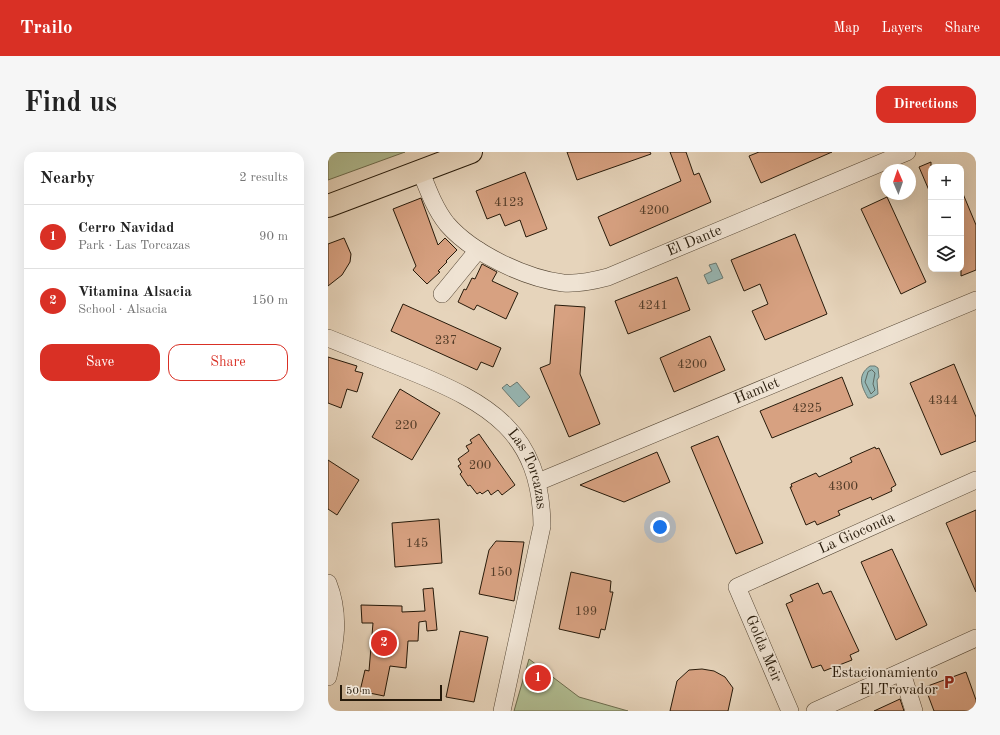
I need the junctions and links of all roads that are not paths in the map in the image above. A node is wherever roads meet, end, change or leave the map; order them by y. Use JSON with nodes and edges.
{"nodes":[{"id":1,"x":471,"y":152,"type":"edge"},
{"id":2,"x":907,"y":152,"type":"edge"},
{"id":3,"x":421,"y":172,"type":"junction"},
{"id":4,"x":328,"y":206,"type":"edge"},
{"id":5,"x":478,"y":250,"type":"junction"},
{"id":6,"x":442,"y":294,"type":"dead end"},
{"id":7,"x":976,"y":300,"type":"edge"},
{"id":8,"x":328,"y":338,"type":"edge"},
{"id":9,"x":976,"y":480,"type":"edge"},
{"id":10,"x":538,"y":482,"type":"junction"},
{"id":11,"x":328,"y":583,"type":"edge"},
{"id":12,"x":737,"y":587,"type":"joint"},
{"id":13,"x":976,"y":638,"type":"edge"},
{"id":14,"x":902,"y":673,"type":"junction"},
{"id":15,"x":328,"y":677,"type":"edge"},
{"id":16,"x":502,"y":711,"type":"edge"},
{"id":17,"x":790,"y":711,"type":"edge"},
{"id":18,"x":815,"y":711,"type":"edge"},
{"id":19,"x":914,"y":711,"type":"edge"}],
"edges":[{"from":1,"to":3,"type":"main road"},
{"from":2,"to":5,"type":"street","name":"El Dante"},
{"from":3,"to":4,"type":"main road"},
{"from":3,"to":5,"type":"street","name":"El Dante"},
{"from":5,"to":6,"type":"street"},
{"from":7,"to":10,"type":"street","name":"Hamlet"},
{"from":8,"to":10,"type":"street","name":"Las Torcazas"},
{"from":9,"to":12,"type":"street","name":"La Gioconda"},
{"from":10,"to":16,"type":"street","name":"Las Torcazas"},
{"from":11,"to":15,"type":"street"},
{"from":12,"to":17,"type":"street","name":"Golda Meir"},
{"from":13,"to":14,"type":"street"},
{"from":14,"to":18,"type":"street"},
{"from":14,"to":19,"type":"street"}]}
